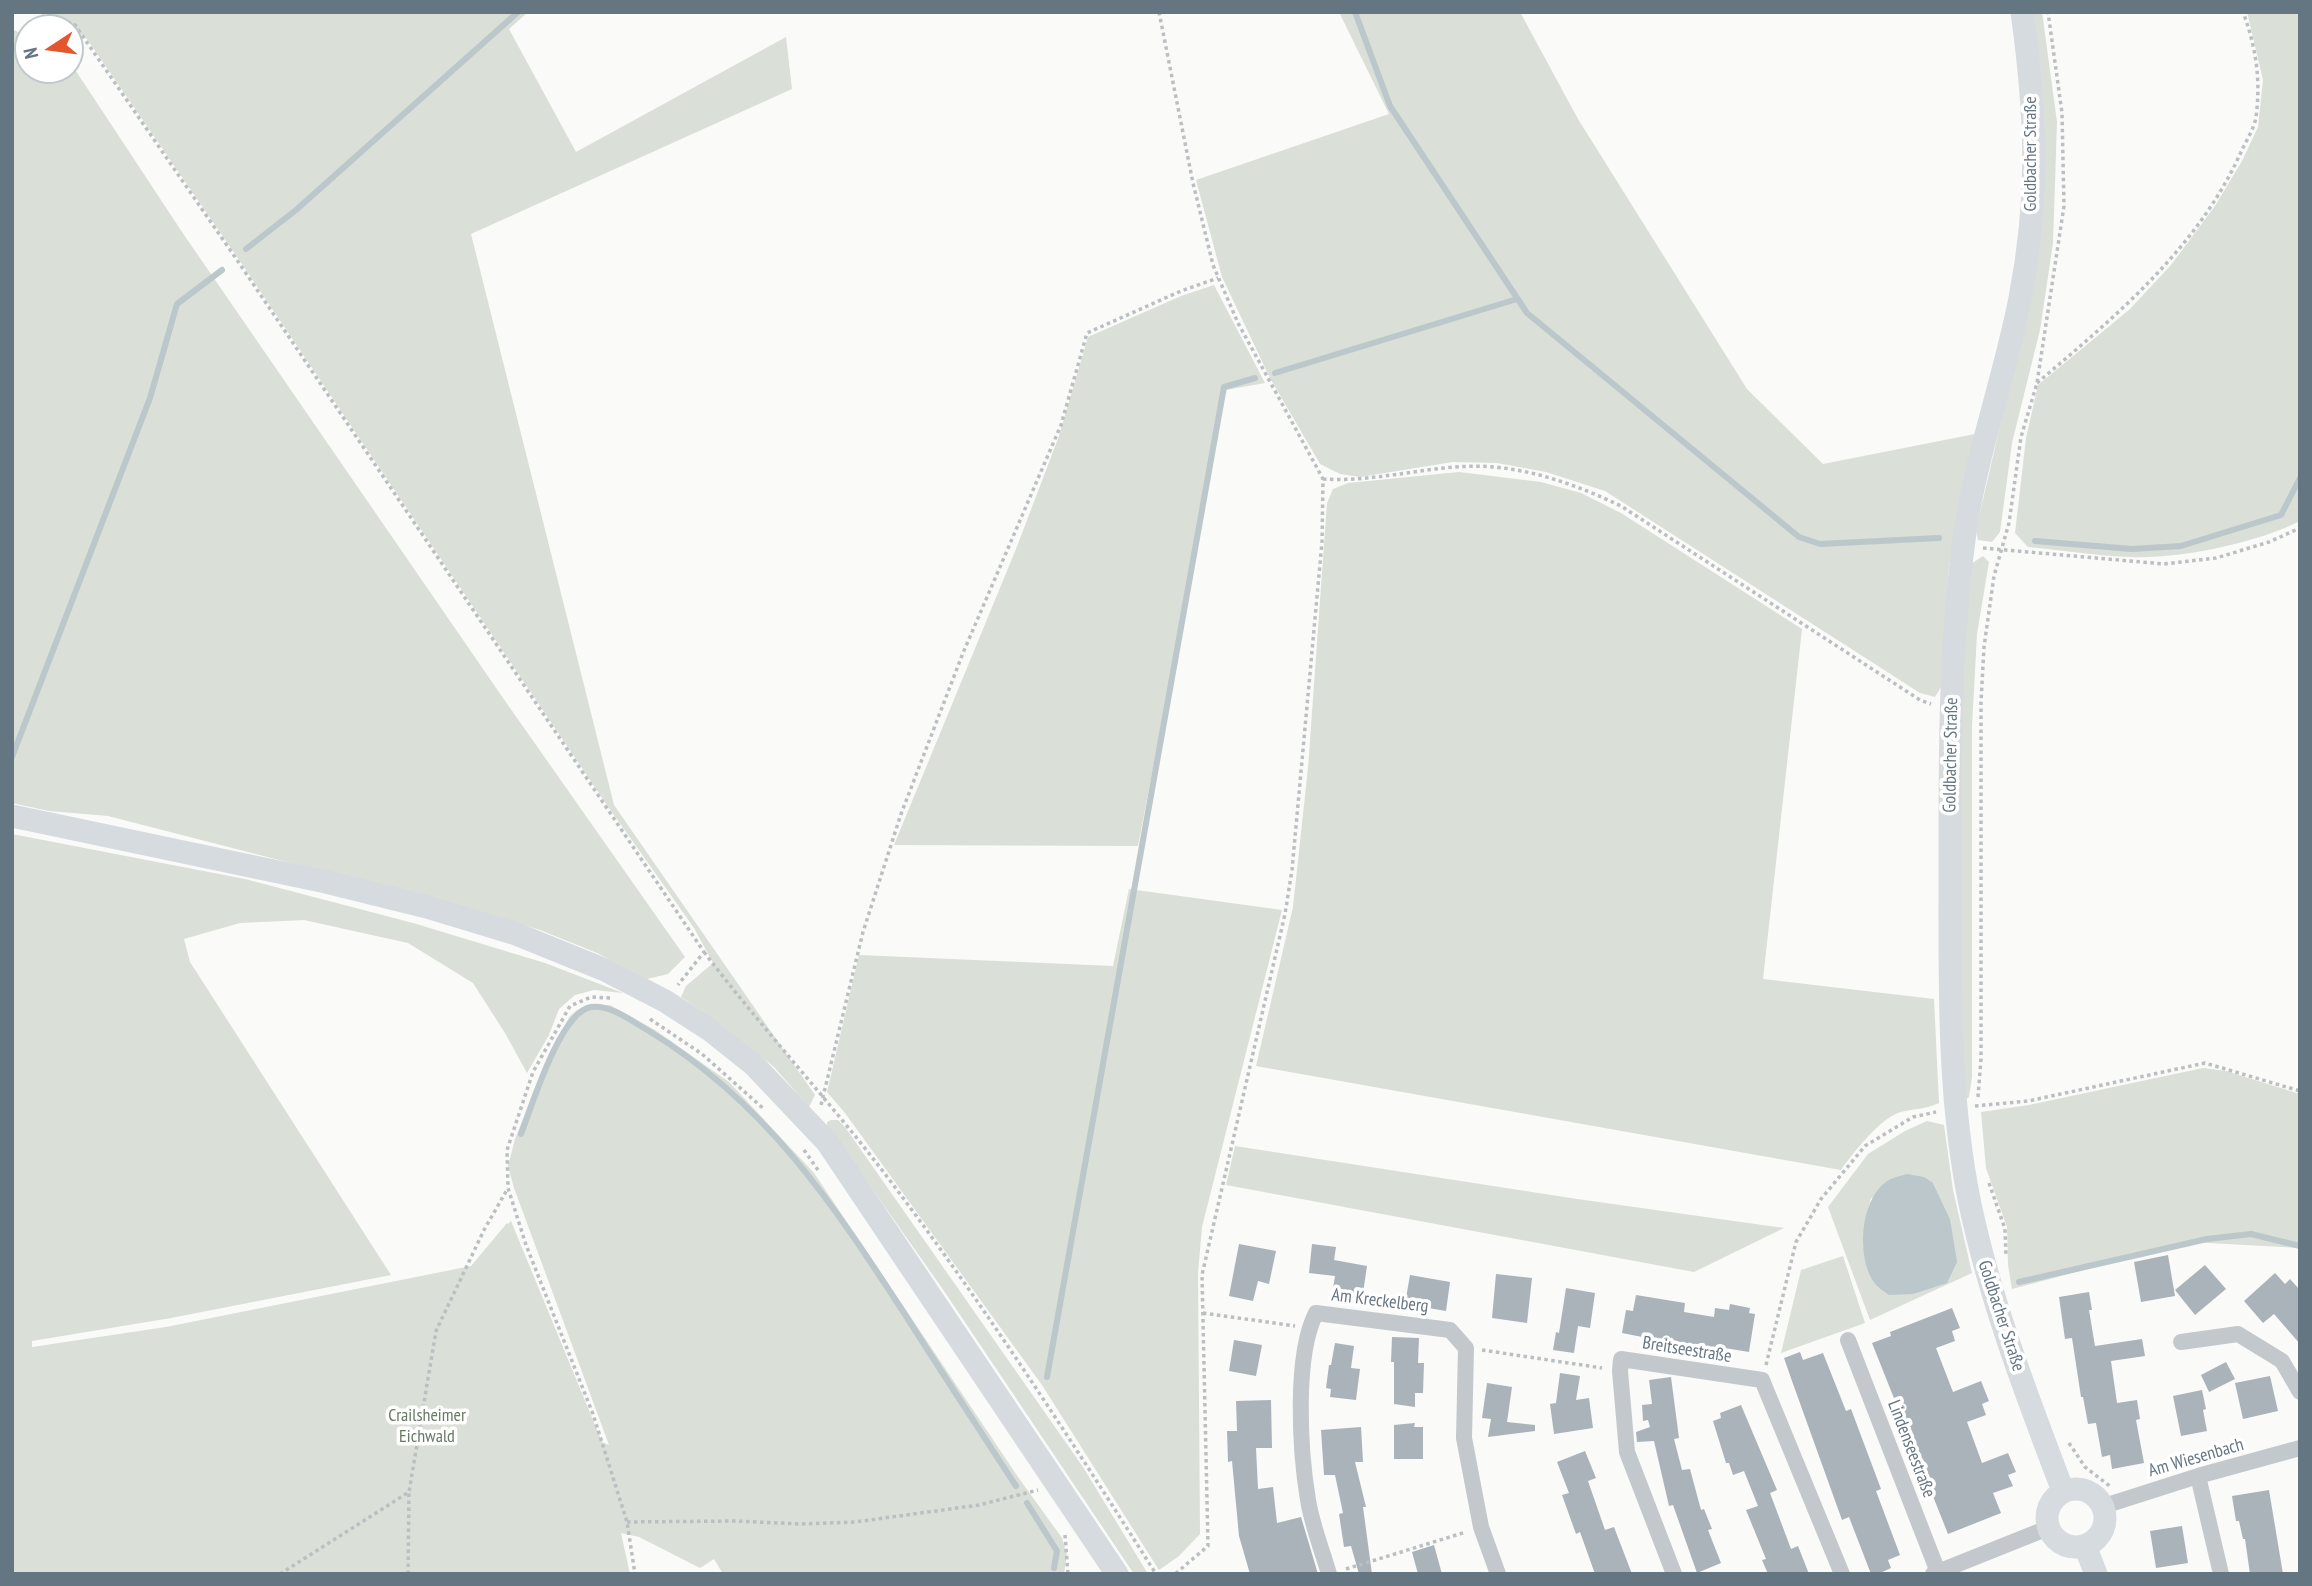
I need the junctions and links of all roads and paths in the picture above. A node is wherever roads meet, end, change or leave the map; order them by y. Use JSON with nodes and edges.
{"nodes":[{"id":1,"x":41,"y":12,"type":"edge"},
{"id":2,"x":1158,"y":12,"type":"edge"},
{"id":3,"x":2022,"y":12,"type":"edge"},
{"id":4,"x":2048,"y":12,"type":"edge"},
{"id":5,"x":2243,"y":12,"type":"edge"},
{"id":6,"x":1218,"y":278,"type":"junction"},
{"id":7,"x":2037,"y":383,"type":"junction"},
{"id":8,"x":1323,"y":479,"type":"junction"},
{"id":9,"x":2300,"y":528,"type":"edge"},
{"id":10,"x":1963,"y":546,"type":"junction"},
{"id":11,"x":2002,"y":549,"type":"junction"},
{"id":12,"x":1950,"y":712,"type":"junction"},
{"id":13,"x":12,"y":816,"type":"edge"},
{"id":14,"x":704,"y":952,"type":"junction"},
{"id":15,"x":619,"y":998,"type":"dead end"},
{"id":16,"x":665,"y":1001,"type":"junction"},
{"id":17,"x":640,"y":1012,"type":"dead end"},
{"id":18,"x":2300,"y":1091,"type":"edge"},
{"id":19,"x":824,"y":1096,"type":"junction"},
{"id":20,"x":1966,"y":1107,"type":"junction"},
{"id":21,"x":772,"y":1116,"type":"dead end"},
{"id":22,"x":1979,"y":1118,"type":"dead end"},
{"id":23,"x":806,"y":1135,"type":"junction"},
{"id":24,"x":822,"y":1176,"type":"dead end"},
{"id":25,"x":1988,"y":1181,"type":"dead end"},
{"id":26,"x":508,"y":1188,"type":"junction"},
{"id":27,"x":2006,"y":1266,"type":"dead end"},
{"id":28,"x":1203,"y":1313,"type":"junction"},
{"id":29,"x":1309,"y":1327,"type":"junction"},
{"id":30,"x":1848,"y":1340,"type":"dead end"},
{"id":31,"x":2181,"y":1342,"type":"dead end"},
{"id":32,"x":1466,"y":1348,"type":"junction"},
{"id":33,"x":1620,"y":1371,"type":"junction"},
{"id":34,"x":1762,"y":1380,"type":"junction"},
{"id":35,"x":2300,"y":1392,"type":"edge"},
{"id":36,"x":2065,"y":1432,"type":"dead end"},
{"id":37,"x":2300,"y":1448,"type":"edge"},
{"id":38,"x":2198,"y":1476,"type":"junction"},
{"id":39,"x":1031,"y":1479,"type":"dead end"},
{"id":40,"x":2063,"y":1491,"type":"junction"},
{"id":41,"x":409,"y":1492,"type":"junction"},
{"id":42,"x":2110,"y":1504,"type":"junction"},
{"id":43,"x":627,"y":1522,"type":"junction"},
{"id":44,"x":1481,"y":1527,"type":"junction"},
{"id":45,"x":2048,"y":1528,"type":"junction"},
{"id":46,"x":1065,"y":1530,"type":"dead end"},
{"id":47,"x":2085,"y":1546,"type":"junction"},
{"id":48,"x":1336,"y":1572,"type":"edge"},
{"id":49,"x":1935,"y":1573,"type":"edge"},
{"id":50,"x":280,"y":1574,"type":"edge"},
{"id":51,"x":408,"y":1574,"type":"edge"},
{"id":52,"x":635,"y":1574,"type":"edge"},
{"id":53,"x":1068,"y":1574,"type":"edge"},
{"id":54,"x":1117,"y":1574,"type":"edge"},
{"id":55,"x":1156,"y":1574,"type":"edge"},
{"id":56,"x":1175,"y":1574,"type":"edge"},
{"id":57,"x":1498,"y":1574,"type":"edge"},
{"id":58,"x":1674,"y":1574,"type":"edge"},
{"id":59,"x":1842,"y":1574,"type":"edge"},
{"id":60,"x":2096,"y":1574,"type":"edge"},
{"id":61,"x":2221,"y":1574,"type":"edge"}],
"edges":[{"from":1,"to":14,"type":"path"},
{"from":2,"to":6,"type":"path"},
{"from":3,"to":10,"type":"street","name":"Goldbacher Straße"},
{"from":4,"to":7,"type":"path"},
{"from":5,"to":7,"type":"path"},
{"from":6,"to":8,"type":"path"},
{"from":6,"to":19,"type":"path"},
{"from":7,"to":11,"type":"path"},
{"from":8,"to":12,"type":"path"},
{"from":8,"to":28,"type":"path"},
{"from":9,"to":11,"type":"path"},
{"from":10,"to":11,"type":"path"},
{"from":10,"to":12,"type":"street","name":"Goldbacher Straße"},
{"from":11,"to":20,"type":"path"},
{"from":12,"to":20,"type":"street","name":"Goldbacher Straße"},
{"from":13,"to":16,"type":"street"},
{"from":14,"to":16,"type":"path"},
{"from":14,"to":19,"type":"path"},
{"from":15,"to":26,"type":"path"},
{"from":16,"to":23,"type":"street"},
{"from":17,"to":21,"type":"path"},
{"from":18,"to":20,"type":"path"},
{"from":19,"to":23,"type":"path"},
{"from":19,"to":55,"type":"path"},
{"from":20,"to":22,"type":"path"},
{"from":20,"to":34,"type":"path"},
{"from":20,"to":40,"type":"street","name":"Goldbacher Straße"},
{"from":23,"to":24,"type":"path"},
{"from":23,"to":54,"type":"street"},
{"from":25,"to":27,"type":"path"},
{"from":26,"to":41,"type":"path"},
{"from":26,"to":43,"type":"path"},
{"from":28,"to":29,"type":"path"},
{"from":28,"to":56,"type":"path"},
{"from":29,"to":32,"type":"street","name":"Am Kreckelberg"},
{"from":29,"to":48,"type":"street"},
{"from":30,"to":49,"type":"street","name":"Lindenseestraße"},
{"from":31,"to":35,"type":"street"},
{"from":32,"to":33,"type":"path"},
{"from":32,"to":44,"type":"street"},
{"from":33,"to":34,"type":"street","name":"Breitseestraße"},
{"from":33,"to":58,"type":"street"},
{"from":34,"to":59,"type":"street"},
{"from":36,"to":42,"type":"path"},
{"from":37,"to":38,"type":"street","name":"Am Wiesenbach"},
{"from":38,"to":42,"type":"street","name":"Am Wiesenbach"},
{"from":38,"to":61,"type":"street"},
{"from":39,"to":43,"type":"path"},
{"from":40,"to":42,"type":"street"},
{"from":40,"to":45,"type":"street"},
{"from":41,"to":50,"type":"path"},
{"from":41,"to":51,"type":"path"},
{"from":42,"to":47,"type":"street"},
{"from":43,"to":52,"type":"path"},
{"from":44,"to":48,"type":"path"},
{"from":44,"to":57,"type":"street"},
{"from":45,"to":47,"type":"street"},
{"from":45,"to":49,"type":"street"},
{"from":46,"to":53,"type":"path"},
{"from":47,"to":60,"type":"street"}]}
